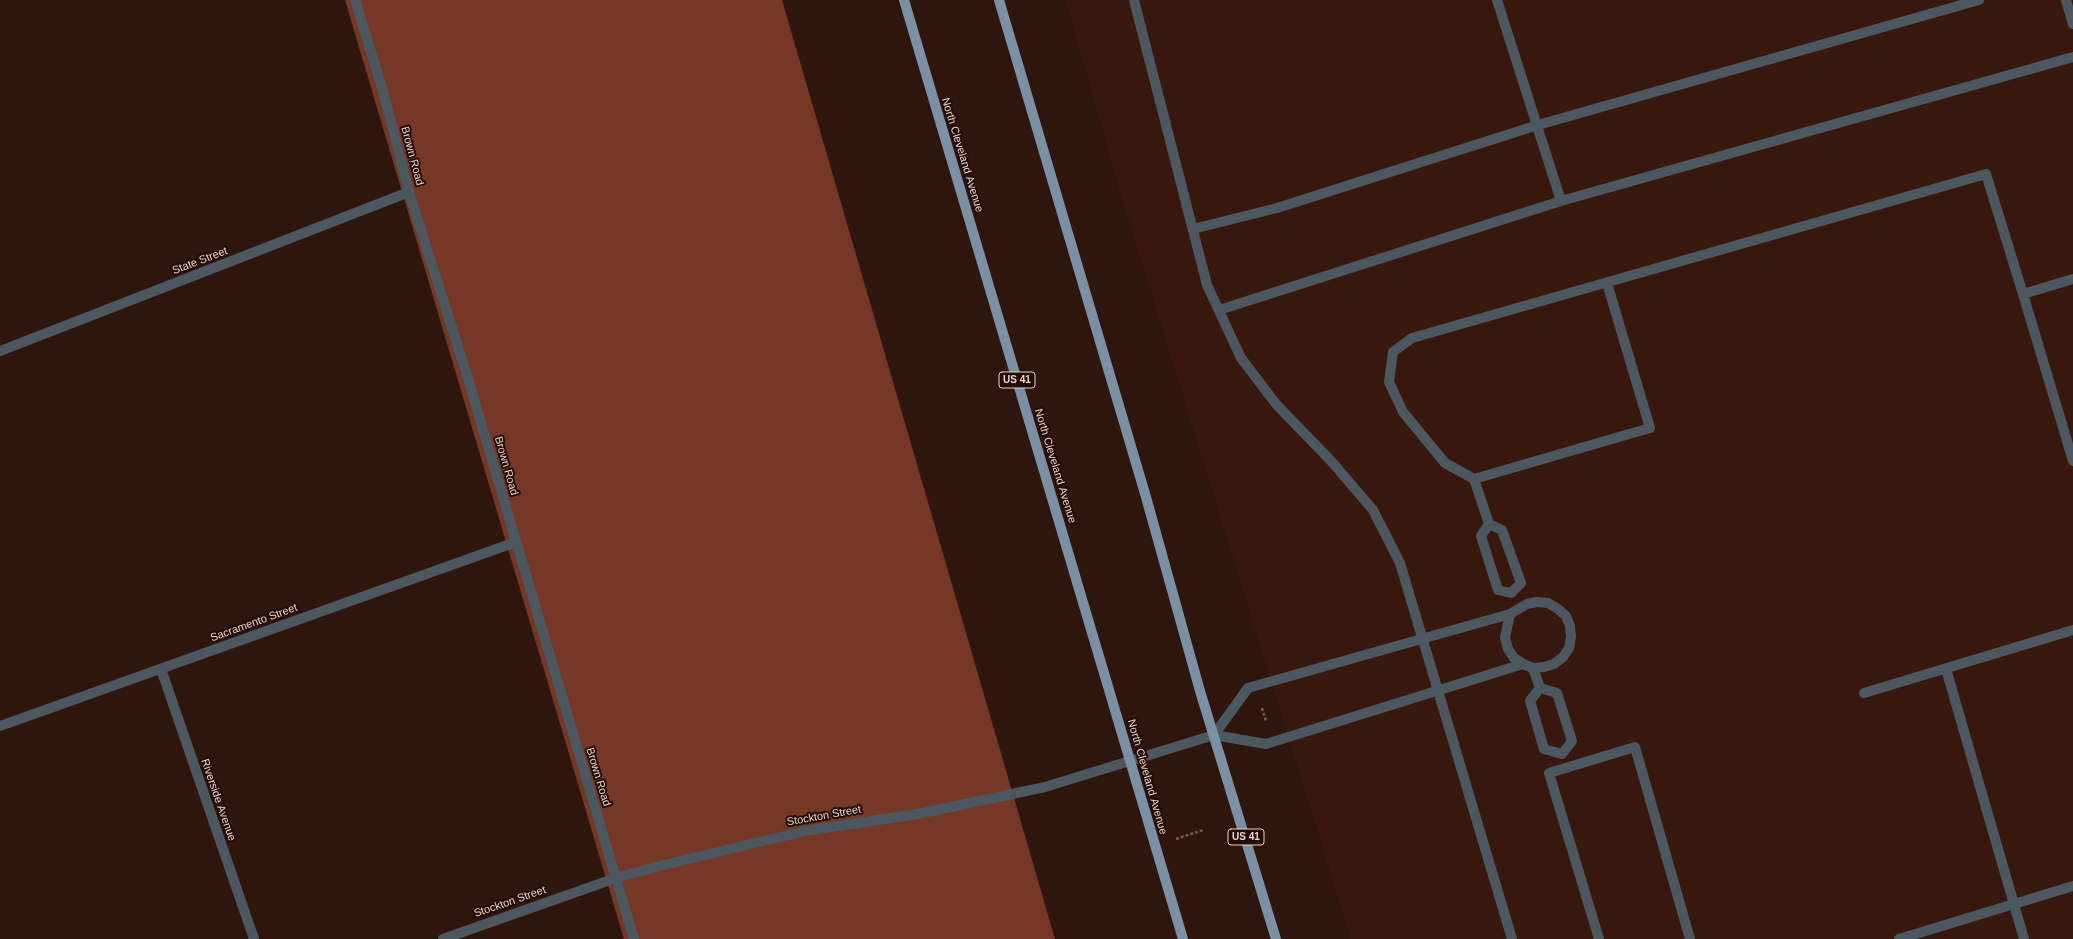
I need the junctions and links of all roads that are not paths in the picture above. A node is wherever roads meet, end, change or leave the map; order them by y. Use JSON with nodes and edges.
{"nodes":[{"id":1,"x":355,"y":0,"type":"edge"},
{"id":2,"x":904,"y":0,"type":"edge"},
{"id":3,"x":999,"y":0,"type":"edge"},
{"id":4,"x":1134,"y":0,"type":"edge"},
{"id":5,"x":1497,"y":0,"type":"edge"},
{"id":6,"x":1979,"y":0,"type":"edge"},
{"id":7,"x":2066,"y":0,"type":"edge"},
{"id":8,"x":2073,"y":24,"type":"edge"},
{"id":9,"x":2073,"y":57,"type":"edge"},
{"id":10,"x":1538,"y":125,"type":"junction"},
{"id":11,"x":409,"y":192,"type":"junction"},
{"id":12,"x":1561,"y":201,"type":"junction"},
{"id":13,"x":1193,"y":229,"type":"junction"},
{"id":14,"x":2073,"y":279,"type":"edge"},
{"id":15,"x":1607,"y":282,"type":"junction"},
{"id":16,"x":2023,"y":294,"type":"junction"},
{"id":17,"x":1219,"y":310,"type":"junction"},
{"id":18,"x":0,"y":351,"type":"edge"},
{"id":19,"x":2073,"y":461,"type":"edge"},
{"id":20,"x":1474,"y":480,"type":"junction"},
{"id":21,"x":1488,"y":524,"type":"junction"},
{"id":22,"x":516,"y":542,"type":"junction"},
{"id":23,"x":1511,"y":593,"type":"junction"},
{"id":24,"x":1514,"y":612,"type":"junction"},
{"id":25,"x":2073,"y":630,"type":"edge"},
{"id":26,"x":1422,"y":638,"type":"junction"},
{"id":27,"x":1523,"y":664,"type":"junction"},
{"id":28,"x":1533,"y":668,"type":"junction"},
{"id":29,"x":161,"y":669,"type":"junction"},
{"id":30,"x":1946,"y":669,"type":"junction"},
{"id":31,"x":1540,"y":688,"type":"junction"},
{"id":32,"x":1438,"y":691,"type":"junction"},
{"id":33,"x":1864,"y":693,"type":"dead end"},
{"id":34,"x":0,"y":726,"type":"edge"},
{"id":35,"x":1214,"y":735,"type":"junction"},
{"id":36,"x":1562,"y":754,"type":"junction"},
{"id":37,"x":1130,"y":760,"type":"junction"},
{"id":38,"x":1565,"y":768,"type":"junction"},
{"id":39,"x":616,"y":878,"type":"junction"},
{"id":40,"x":2073,"y":886,"type":"edge"},
{"id":41,"x":2014,"y":904,"type":"junction"},
{"id":42,"x":254,"y":939,"type":"edge"},
{"id":43,"x":443,"y":939,"type":"edge"},
{"id":44,"x":634,"y":939,"type":"edge"},
{"id":45,"x":1182,"y":939,"type":"edge"},
{"id":46,"x":1276,"y":939,"type":"edge"},
{"id":47,"x":1512,"y":939,"type":"edge"},
{"id":48,"x":1599,"y":939,"type":"edge"},
{"id":49,"x":1690,"y":939,"type":"edge"},
{"id":50,"x":1899,"y":939,"type":"edge"},
{"id":51,"x":2024,"y":939,"type":"edge"}],
"edges":[{"from":1,"to":11,"type":"street","name":"Brown Road"},
{"from":2,"to":37,"type":"main road","name":"North Cleveland Avenue","number":"US 41"},
{"from":3,"to":35,"type":"main road","number":"US 41"},
{"from":4,"to":13,"type":"street"},
{"from":5,"to":10,"type":"street"},
{"from":6,"to":10,"type":"street"},
{"from":7,"to":8,"type":"street"},
{"from":9,"to":12,"type":"street"},
{"from":10,"to":12,"type":"street"},
{"from":10,"to":13,"type":"street"},
{"from":11,"to":18,"type":"street","name":"State Street"},
{"from":11,"to":22,"type":"street","name":"Brown Road"},
{"from":12,"to":17,"type":"street"},
{"from":13,"to":17,"type":"street"},
{"from":14,"to":16,"type":"street"},
{"from":15,"to":16,"type":"street"},
{"from":15,"to":20,"type":"street"},
{"from":15,"to":20,"type":"street"},
{"from":16,"to":19,"type":"street"},
{"from":17,"to":26,"type":"street"},
{"from":20,"to":21,"type":"street"},
{"from":21,"to":23,"type":"street"},
{"from":21,"to":23,"type":"street"},
{"from":22,"to":29,"type":"street","name":"Sacramento Street"},
{"from":22,"to":39,"type":"street","name":"Brown Road"},
{"from":23,"to":24,"type":"street"},
{"from":24,"to":26,"type":"street"},
{"from":24,"to":27,"type":"street"},
{"from":24,"to":28,"type":"street"},
{"from":25,"to":30,"type":"street"},
{"from":26,"to":32,"type":"street"},
{"from":26,"to":35,"type":"street"},
{"from":27,"to":28,"type":"street"},
{"from":27,"to":32,"type":"street"},
{"from":28,"to":31,"type":"street"},
{"from":29,"to":34,"type":"street","name":"Sacramento Street"},
{"from":29,"to":42,"type":"street","name":"Riverside Avenue"},
{"from":30,"to":33,"type":"street"},
{"from":30,"to":41,"type":"street"},
{"from":31,"to":36,"type":"street"},
{"from":31,"to":36,"type":"street"},
{"from":32,"to":35,"type":"street"},
{"from":32,"to":47,"type":"street"},
{"from":35,"to":37,"type":"street","name":"Stockton Street"},
{"from":35,"to":46,"type":"main road","number":"US 41"},
{"from":36,"to":38,"type":"street"},
{"from":37,"to":39,"type":"street","name":"Stockton Street"},
{"from":37,"to":45,"type":"main road","name":"North Cleveland Avenue","number":"US 41"},
{"from":38,"to":48,"type":"street"},
{"from":38,"to":49,"type":"street"},
{"from":39,"to":43,"type":"street","name":"Stockton Street"},
{"from":39,"to":44,"type":"street","name":"Brown Road"},
{"from":40,"to":41,"type":"street"},
{"from":41,"to":50,"type":"street"},
{"from":41,"to":51,"type":"street"}]}
